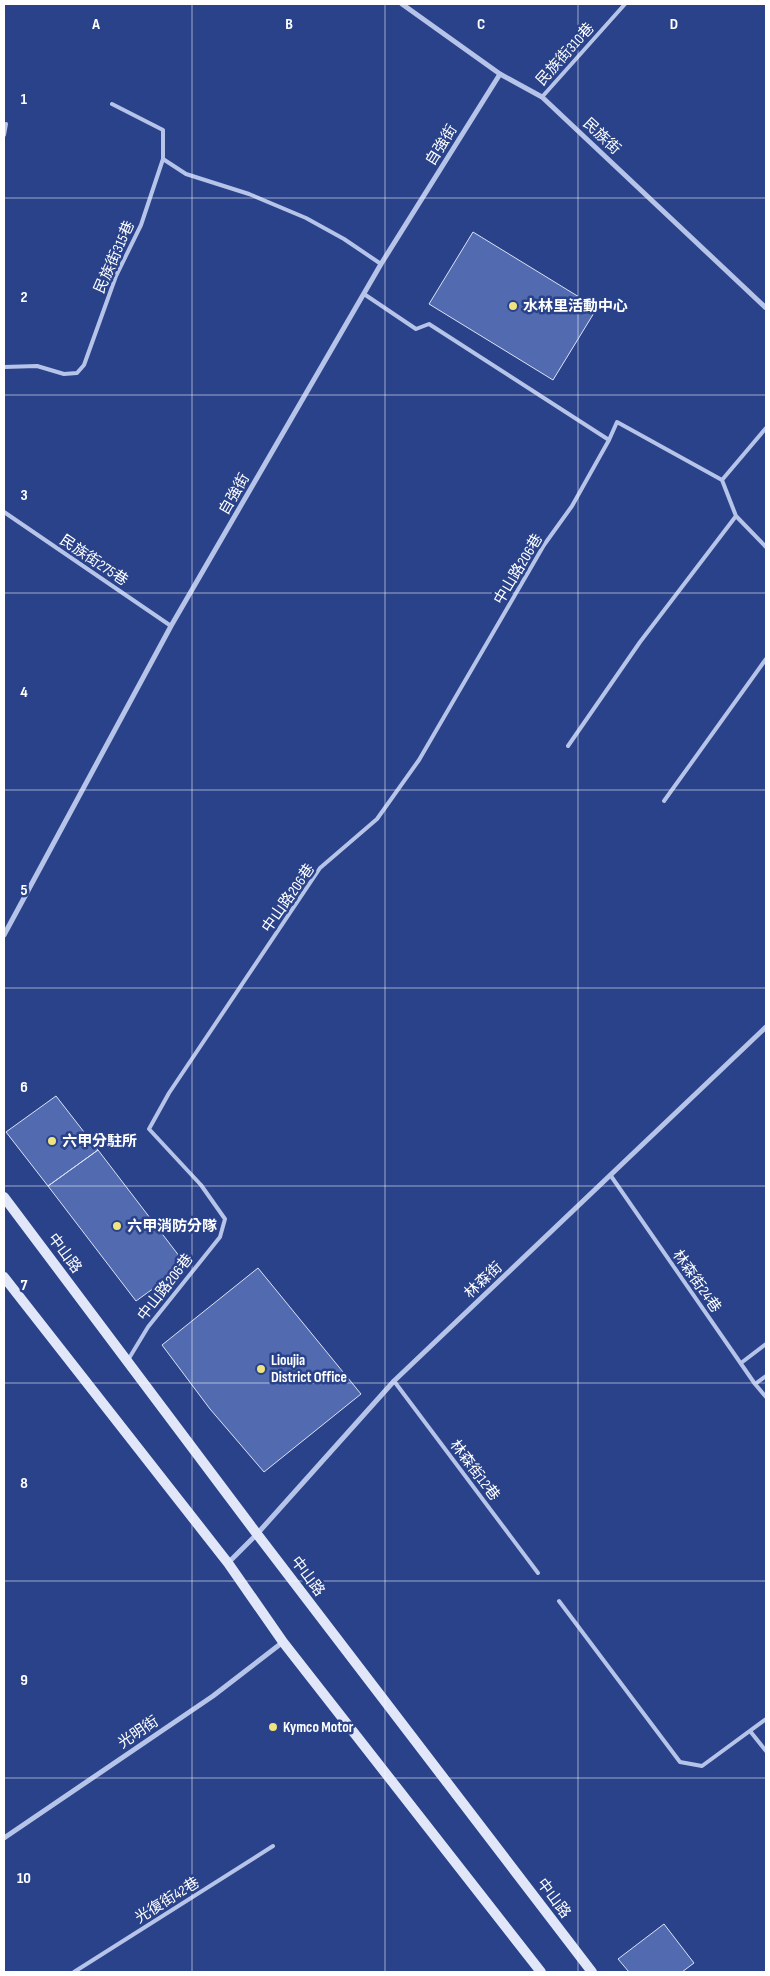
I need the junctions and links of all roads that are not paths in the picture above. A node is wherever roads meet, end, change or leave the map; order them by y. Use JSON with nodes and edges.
{"nodes":[{"id":1,"x":402,"y":4,"type":"edge"},
{"id":2,"x":625,"y":4,"type":"edge"},
{"id":3,"x":500,"y":74,"type":"junction"},
{"id":4,"x":542,"y":97,"type":"junction"},
{"id":5,"x":112,"y":104,"type":"dead end"},
{"id":6,"x":6,"y":124,"type":"dead end"},
{"id":7,"x":4,"y":135,"type":"edge"},
{"id":8,"x":163,"y":159,"type":"junction"},
{"id":9,"x":381,"y":264,"type":"junction"},
{"id":10,"x":364,"y":294,"type":"junction"},
{"id":11,"x":766,"y":308,"type":"edge"},
{"id":12,"x":4,"y":367,"type":"edge"},
{"id":13,"x":766,"y":428,"type":"edge"},
{"id":14,"x":609,"y":440,"type":"junction"},
{"id":15,"x":722,"y":480,"type":"junction"},
{"id":16,"x":4,"y":512,"type":"edge"},
{"id":17,"x":736,"y":516,"type":"junction"},
{"id":18,"x":766,"y":547,"type":"edge"},
{"id":19,"x":172,"y":626,"type":"junction"},
{"id":20,"x":766,"y":658,"type":"edge"},
{"id":21,"x":568,"y":746,"type":"dead end"},
{"id":22,"x":664,"y":801,"type":"dead end"},
{"id":23,"x":4,"y":935,"type":"edge"},
{"id":24,"x":766,"y":1026,"type":"edge"},
{"id":25,"x":611,"y":1176,"type":"junction"},
{"id":26,"x":4,"y":1197,"type":"edge"},
{"id":27,"x":4,"y":1276,"type":"edge"},
{"id":28,"x":766,"y":1344,"type":"edge"},
{"id":29,"x":127,"y":1362,"type":"junction"},
{"id":30,"x":740,"y":1363,"type":"junction"},
{"id":31,"x":766,"y":1376,"type":"edge"},
{"id":32,"x":394,"y":1381,"type":"junction"},
{"id":33,"x":755,"y":1384,"type":"junction"},
{"id":34,"x":766,"y":1397,"type":"edge"},
{"id":35,"x":257,"y":1534,"type":"junction"},
{"id":36,"x":228,"y":1562,"type":"junction"},
{"id":37,"x":538,"y":1573,"type":"dead end"},
{"id":38,"x":559,"y":1601,"type":"dead end"},
{"id":39,"x":283,"y":1642,"type":"junction"},
{"id":40,"x":766,"y":1719,"type":"edge"},
{"id":41,"x":750,"y":1731,"type":"junction"},
{"id":42,"x":766,"y":1751,"type":"edge"},
{"id":43,"x":4,"y":1838,"type":"edge"},
{"id":44,"x":273,"y":1846,"type":"dead end"},
{"id":45,"x":74,"y":1972,"type":"edge"},
{"id":46,"x":541,"y":1972,"type":"edge"},
{"id":47,"x":592,"y":1972,"type":"edge"}],
"edges":[{"from":1,"to":3,"type":"street","name":"民族街"},
{"from":2,"to":4,"type":"lane","name":"民族街310巷"},
{"from":3,"to":4,"type":"street","name":"民族街"},
{"from":3,"to":9,"type":"street","name":"自強街"},
{"from":4,"to":11,"type":"street","name":"民族街"},
{"from":5,"to":8,"type":"lane","name":"民族街315巷"},
{"from":6,"to":7,"type":"lane"},
{"from":8,"to":9,"type":"lane"},
{"from":8,"to":12,"type":"lane","name":"民族街315巷"},
{"from":9,"to":10,"type":"street","name":"自強街"},
{"from":10,"to":14,"type":"lane"},
{"from":10,"to":19,"type":"street","name":"自強街"},
{"from":13,"to":15,"type":"lane"},
{"from":14,"to":15,"type":"lane"},
{"from":14,"to":29,"type":"lane","name":"中山路206巷"},
{"from":15,"to":17,"type":"lane"},
{"from":16,"to":19,"type":"lane","name":"民族街275巷"},
{"from":17,"to":18,"type":"lane"},
{"from":17,"to":21,"type":"lane"},
{"from":19,"to":23,"type":"street","name":"自強街"},
{"from":20,"to":22,"type":"lane"},
{"from":24,"to":25,"type":"street","name":"林森街"},
{"from":25,"to":30,"type":"lane","name":"林森街24巷"},
{"from":25,"to":32,"type":"street","name":"林森街"},
{"from":26,"to":29,"type":"main road","name":"中山路"},
{"from":27,"to":36,"type":"main road"},
{"from":28,"to":30,"type":"lane"},
{"from":29,"to":35,"type":"main road","name":"中山路"},
{"from":30,"to":33,"type":"lane","name":"林森街24巷"},
{"from":31,"to":33,"type":"lane"},
{"from":32,"to":35,"type":"street","name":"林森街"},
{"from":32,"to":37,"type":"lane","name":"林森街12巷"},
{"from":33,"to":34,"type":"lane","name":"林森街24巷"},
{"from":35,"to":36,"type":"street","name":"林森街"},
{"from":35,"to":47,"type":"main road","name":"中山路"},
{"from":36,"to":39,"type":"main road"},
{"from":38,"to":41,"type":"lane"},
{"from":39,"to":43,"type":"street","name":"光明街"},
{"from":39,"to":46,"type":"main road"},
{"from":40,"to":41,"type":"lane"},
{"from":41,"to":42,"type":"lane"},
{"from":44,"to":45,"type":"lane","name":"光復街42巷"}]}
